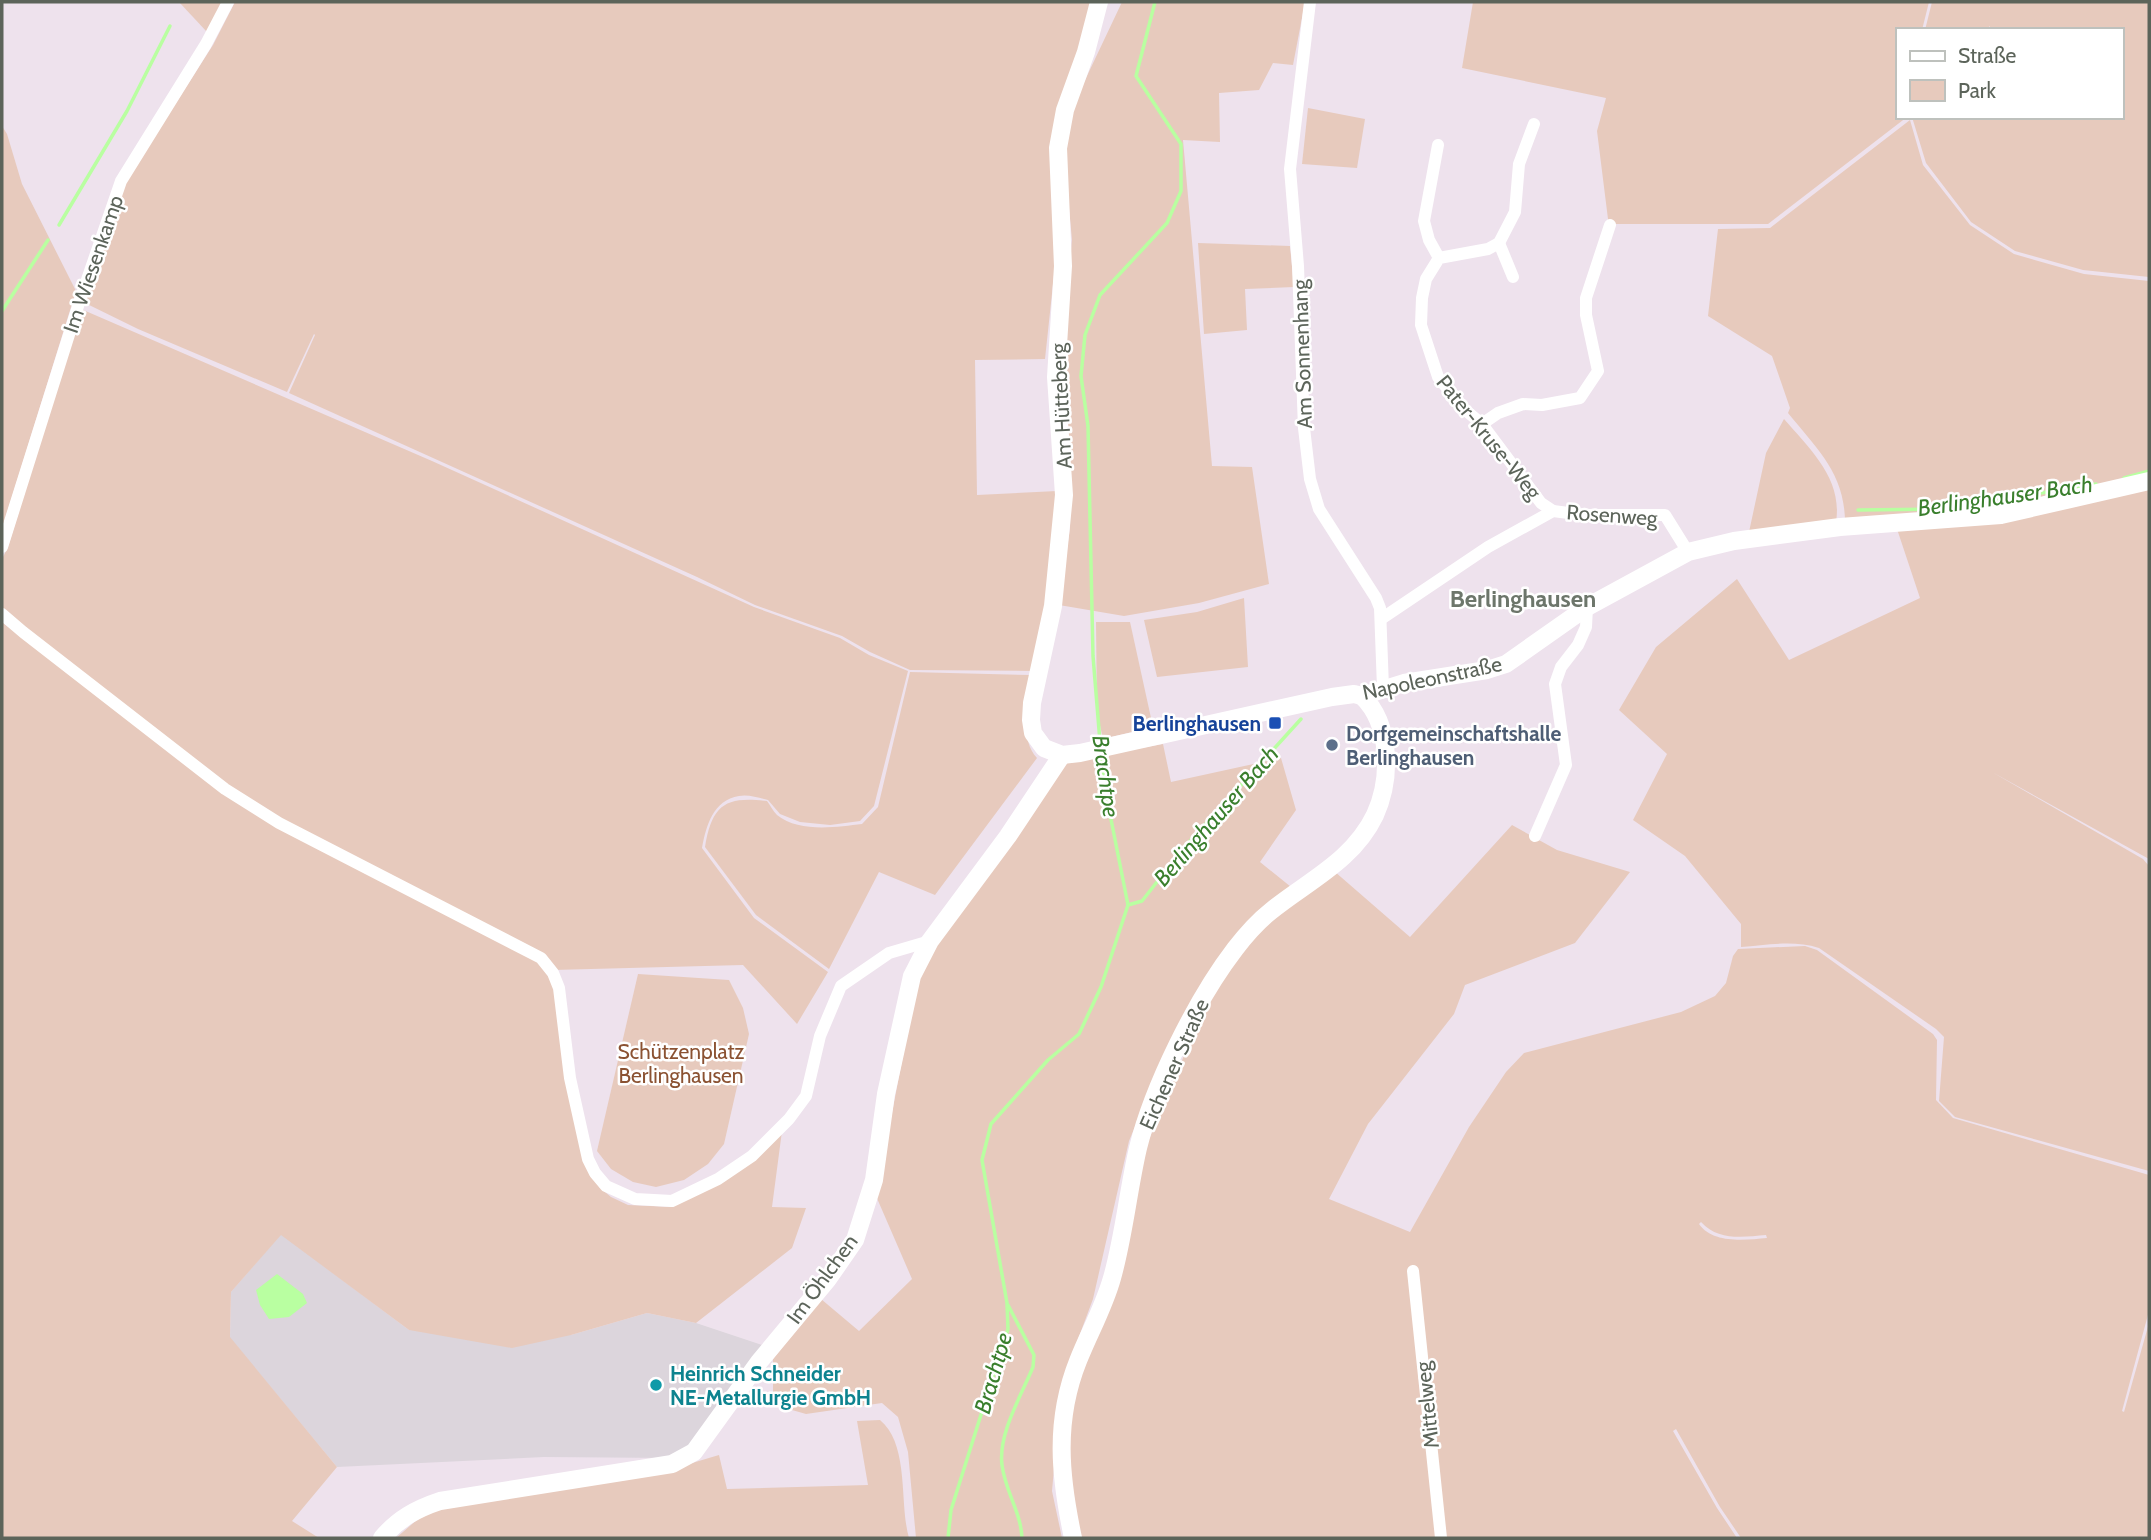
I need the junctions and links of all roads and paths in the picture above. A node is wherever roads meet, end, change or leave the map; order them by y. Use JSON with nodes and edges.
{"nodes":[{"id":1,"x":228,"y":2,"type":"edge"},
{"id":2,"x":1100,"y":2,"type":"edge"},
{"id":3,"x":1310,"y":2,"type":"edge"},
{"id":4,"x":1534,"y":124,"type":"dead end"},
{"id":5,"x":1438,"y":145,"type":"dead end"},
{"id":6,"x":1610,"y":225,"type":"dead end"},
{"id":7,"x":1499,"y":243,"type":"junction"},
{"id":8,"x":1439,"y":258,"type":"junction"},
{"id":9,"x":1513,"y":277,"type":"dead end"},
{"id":10,"x":1482,"y":424,"type":"junction"},
{"id":11,"x":2149,"y":481,"type":"edge"},
{"id":12,"x":1553,"y":510,"type":"junction"},
{"id":13,"x":2,"y":547,"type":"edge"},
{"id":14,"x":1688,"y":552,"type":"junction"},
{"id":15,"x":1587,"y":607,"type":"junction"},
{"id":16,"x":2,"y":614,"type":"edge"},
{"id":17,"x":1381,"y":619,"type":"junction"},
{"id":18,"x":1383,"y":688,"type":"junction"},
{"id":19,"x":1362,"y":696,"type":"junction"},
{"id":20,"x":1071,"y":754,"type":"junction"},
{"id":21,"x":1535,"y":836,"type":"dead end"},
{"id":22,"x":930,"y":942,"type":"junction"},
{"id":23,"x":1413,"y":1271,"type":"dead end"},
{"id":24,"x":382,"y":1538,"type":"edge"},
{"id":25,"x":1073,"y":1538,"type":"edge"},
{"id":26,"x":1441,"y":1538,"type":"edge"}],
"edges":[{"from":1,"to":13,"type":"street","name":"Im Wiesenkamp"},
{"from":2,"to":20,"type":"main road","name":"Am Hütteberg"},
{"from":3,"to":17,"type":"street","name":"Am Sonnenhang"},
{"from":4,"to":7,"type":"street"},
{"from":5,"to":8,"type":"street"},
{"from":6,"to":10,"type":"street"},
{"from":7,"to":8,"type":"street"},
{"from":7,"to":9,"type":"street"},
{"from":8,"to":10,"type":"street","name":"Pater-Kruse-Weg"},
{"from":10,"to":12,"type":"street","name":"Pater-Kruse-Weg"},
{"from":11,"to":14,"type":"main road","name":"Napoleonstraße"},
{"from":12,"to":14,"type":"street","name":"Rosenweg"},
{"from":12,"to":17,"type":"street","name":"Rosenweg"},
{"from":14,"to":15,"type":"main road","name":"Napoleonstraße"},
{"from":15,"to":18,"type":"main road","name":"Napoleonstraße"},
{"from":15,"to":21,"type":"street"},
{"from":16,"to":22,"type":"street"},
{"from":17,"to":18,"type":"street","name":"Am Sonnenhang"},
{"from":18,"to":19,"type":"main road","name":"Napoleonstraße"},
{"from":19,"to":20,"type":"main road","name":"Napoleonstraße"},
{"from":19,"to":25,"type":"main road","name":"Eichener Straße"},
{"from":20,"to":22,"type":"main road","name":"Im Öhlchen"},
{"from":22,"to":24,"type":"main road","name":"Im Öhlchen"},
{"from":23,"to":26,"type":"street","name":"Mittelweg"}]}
